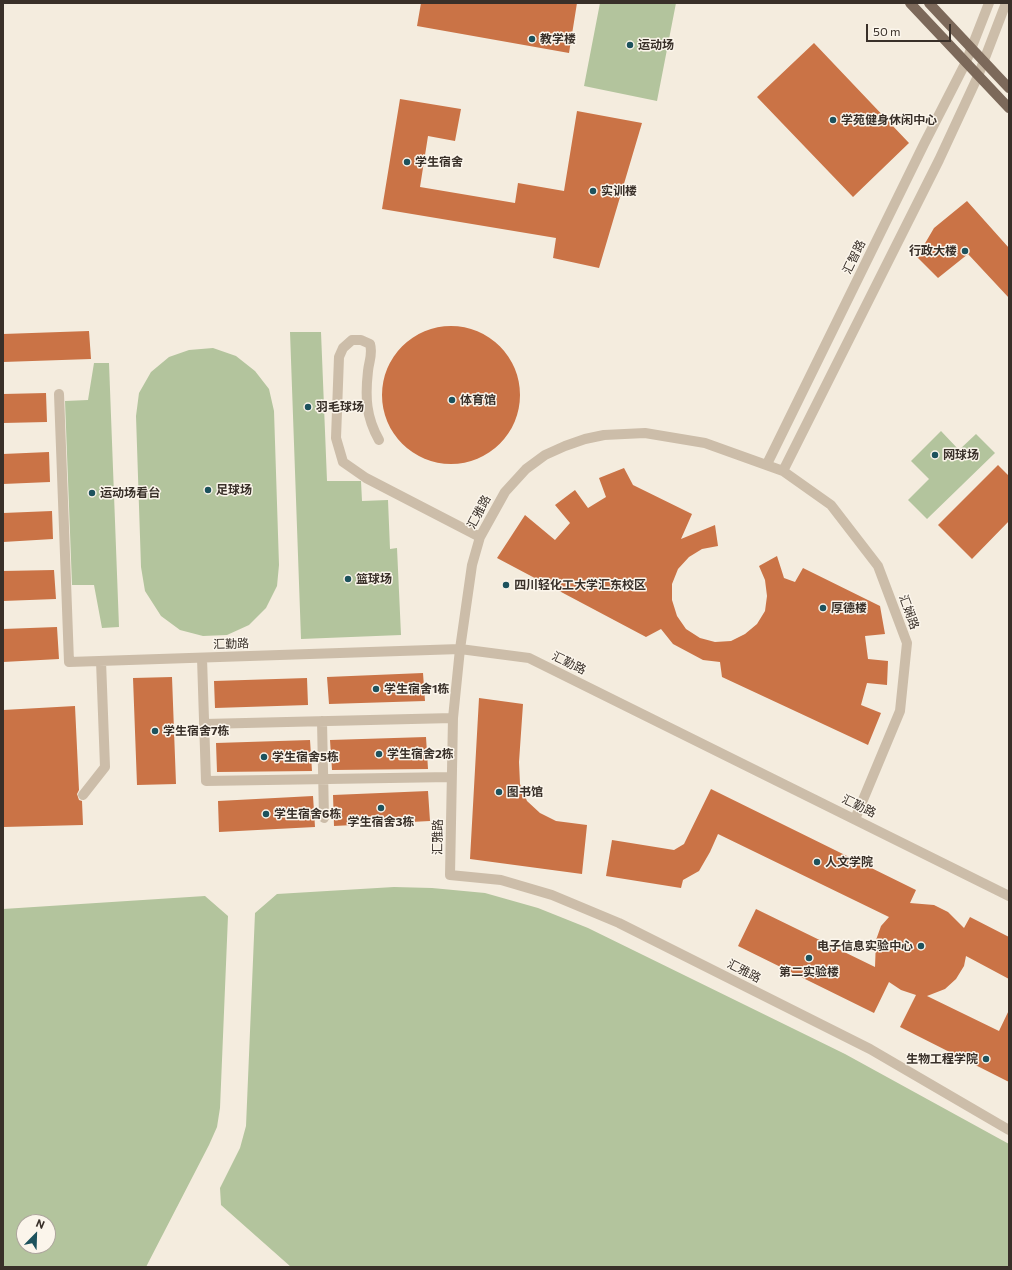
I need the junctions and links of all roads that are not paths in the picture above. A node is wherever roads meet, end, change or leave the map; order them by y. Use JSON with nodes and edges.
{"nodes":[{"id":1,"x":910,"y":3,"type":"edge"},
{"id":2,"x":929,"y":3,"type":"edge"},
{"id":3,"x":990,"y":3,"type":"edge"},
{"id":4,"x":1006,"y":3,"type":"edge"},
{"id":5,"x":972,"y":49,"type":"junction"},
{"id":6,"x":966,"y":62,"type":"junction"},
{"id":7,"x":984,"y":62,"type":"junction"},
{"id":8,"x":978,"y":76,"type":"junction"},
{"id":9,"x":1009,"y":88,"type":"edge"},
{"id":10,"x":1009,"y":108,"type":"edge"},
{"id":11,"x":59,"y":394,"type":"dead end"},
{"id":12,"x":379,"y":440,"type":"dead end"},
{"id":13,"x":767,"y":464,"type":"junction"},
{"id":14,"x":783,"y":470,"type":"junction"},
{"id":15,"x":480,"y":537,"type":"junction"},
{"id":16,"x":460,"y":649,"type":"junction"},
{"id":17,"x":202,"y":658,"type":"junction"},
{"id":18,"x":101,"y":661,"type":"junction"},
{"id":19,"x":453,"y":718,"type":"junction"},
{"id":20,"x":322,"y":722,"type":"junction"},
{"id":21,"x":204,"y":724,"type":"junction"},
{"id":22,"x":451,"y":777,"type":"junction"},
{"id":23,"x":322,"y":779,"type":"junction"},
{"id":24,"x":83,"y":795,"type":"dead end"},
{"id":25,"x":324,"y":818,"type":"dead end"},
{"id":26,"x":855,"y":819,"type":"junction"},
{"id":27,"x":1009,"y":896,"type":"edge"},
{"id":28,"x":1009,"y":1130,"type":"edge"}],
"edges":[{"from":1,"to":6,"type":"main road"},
{"from":2,"to":5,"type":"main road"},
{"from":3,"to":5,"type":"street","name":"汇智路"},
{"from":4,"to":7,"type":"street"},
{"from":5,"to":6,"type":"street","name":"汇智路"},
{"from":5,"to":7,"type":"main road"},
{"from":6,"to":8,"type":"main road"},
{"from":6,"to":13,"type":"street","name":"汇智路"},
{"from":7,"to":8,"type":"street"},
{"from":7,"to":9,"type":"main road"},
{"from":8,"to":10,"type":"main road"},
{"from":8,"to":14,"type":"street"},
{"from":11,"to":18,"type":"street","name":"汇勤路"},
{"from":12,"to":15,"type":"street"},
{"from":13,"to":14,"type":"street","name":"汇雅路"},
{"from":13,"to":15,"type":"street","name":"汇雅路"},
{"from":14,"to":26,"type":"street","name":"汇娴路"},
{"from":15,"to":16,"type":"street","name":"汇雅路"},
{"from":16,"to":17,"type":"street","name":"汇勤路"},
{"from":16,"to":19,"type":"street","name":"汇雅路"},
{"from":16,"to":26,"type":"street","name":"汇勤路"},
{"from":17,"to":18,"type":"street","name":"汇勤路"},
{"from":17,"to":21,"type":"street"},
{"from":18,"to":24,"type":"street"},
{"from":19,"to":20,"type":"street"},
{"from":19,"to":22,"type":"street","name":"汇雅路"},
{"from":20,"to":21,"type":"street"},
{"from":20,"to":23,"type":"street"},
{"from":21,"to":23,"type":"street"},
{"from":22,"to":23,"type":"street"},
{"from":22,"to":28,"type":"street","name":"汇雅路"},
{"from":23,"to":25,"type":"street"},
{"from":26,"to":27,"type":"street","name":"汇勤路"}]}
